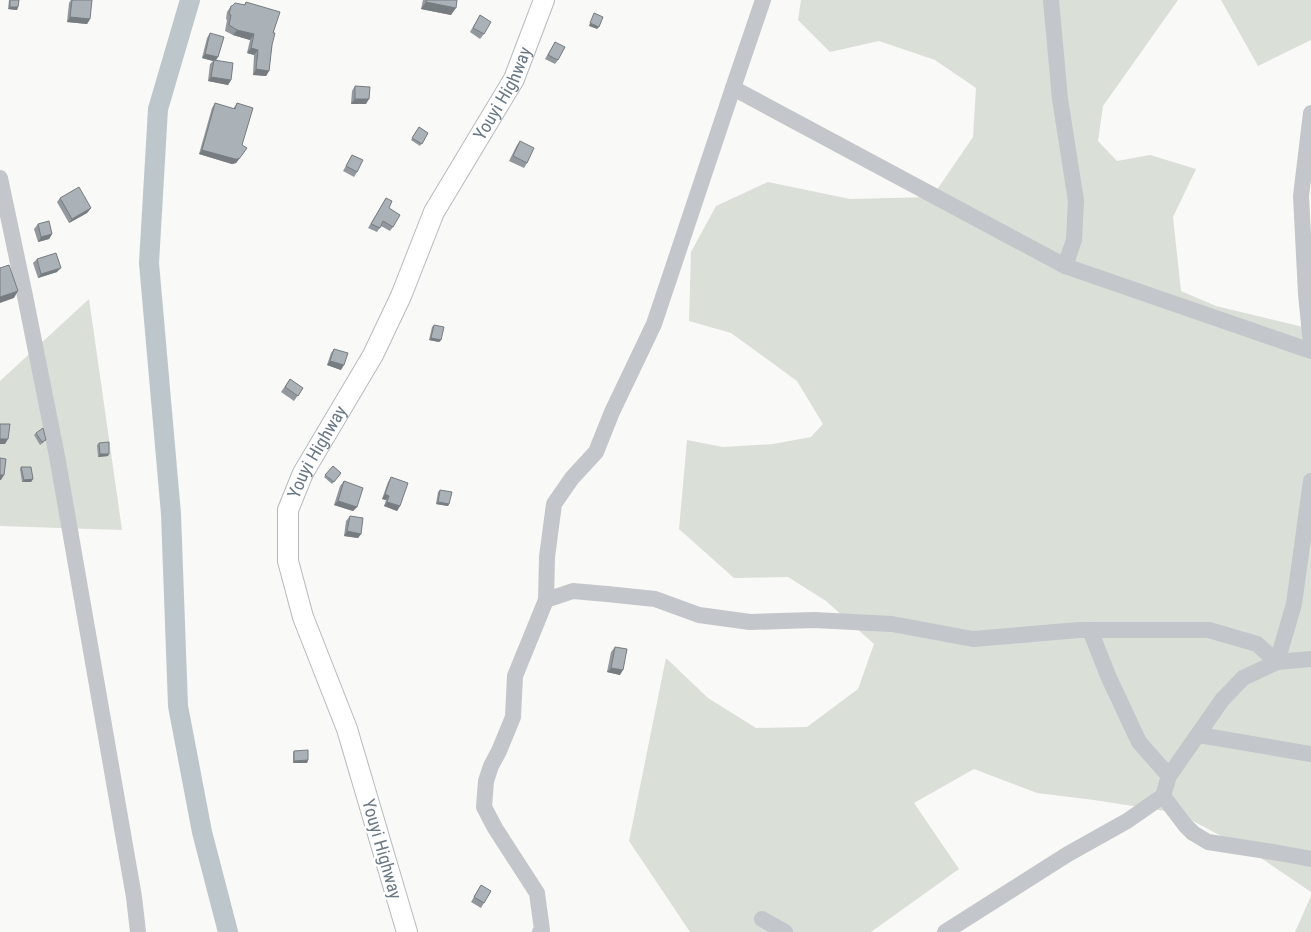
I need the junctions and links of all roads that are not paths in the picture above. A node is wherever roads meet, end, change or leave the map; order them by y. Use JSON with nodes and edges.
{"nodes":[{"id":1,"x":544,"y":0,"type":"edge"},
{"id":2,"x":763,"y":0,"type":"edge"},
{"id":3,"x":1052,"y":0,"type":"edge"},
{"id":4,"x":732,"y":88,"type":"junction"},
{"id":5,"x":1311,"y":113,"type":"edge"},
{"id":6,"x":0,"y":178,"type":"edge"},
{"id":7,"x":1065,"y":266,"type":"junction"},
{"id":8,"x":1311,"y":344,"type":"edge"},
{"id":9,"x":1311,"y":351,"type":"edge"},
{"id":10,"x":1311,"y":481,"type":"edge"},
{"id":11,"x":546,"y":600,"type":"junction"},
{"id":12,"x":1090,"y":630,"type":"junction"},
{"id":13,"x":1311,"y":659,"type":"edge"},
{"id":14,"x":1277,"y":662,"type":"junction"},
{"id":15,"x":1199,"y":735,"type":"junction"},
{"id":16,"x":1311,"y":754,"type":"edge"},
{"id":17,"x":1169,"y":776,"type":"junction"},
{"id":18,"x":1163,"y":796,"type":"junction"},
{"id":19,"x":1311,"y":859,"type":"edge"},
{"id":20,"x":762,"y":918,"type":"dead end"},
{"id":21,"x":138,"y":932,"type":"edge"},
{"id":22,"x":407,"y":932,"type":"edge"},
{"id":23,"x":540,"y":932,"type":"edge"},
{"id":24,"x":785,"y":932,"type":"edge"},
{"id":25,"x":945,"y":932,"type":"edge"}],
"edges":[{"from":1,"to":22,"type":"main road","name":"Youyi Highway"},
{"from":2,"to":4,"type":"street"},
{"from":3,"to":7,"type":"street"},
{"from":4,"to":7,"type":"street"},
{"from":4,"to":11,"type":"street"},
{"from":5,"to":8,"type":"street"},
{"from":6,"to":21,"type":"street"},
{"from":7,"to":9,"type":"street"},
{"from":10,"to":14,"type":"street"},
{"from":11,"to":12,"type":"street"},
{"from":11,"to":23,"type":"street"},
{"from":12,"to":14,"type":"street"},
{"from":12,"to":17,"type":"street"},
{"from":13,"to":14,"type":"street"},
{"from":14,"to":15,"type":"street"},
{"from":15,"to":16,"type":"street"},
{"from":15,"to":17,"type":"street"},
{"from":17,"to":18,"type":"street"},
{"from":18,"to":19,"type":"street"},
{"from":18,"to":25,"type":"street"},
{"from":20,"to":24,"type":"street"}]}
